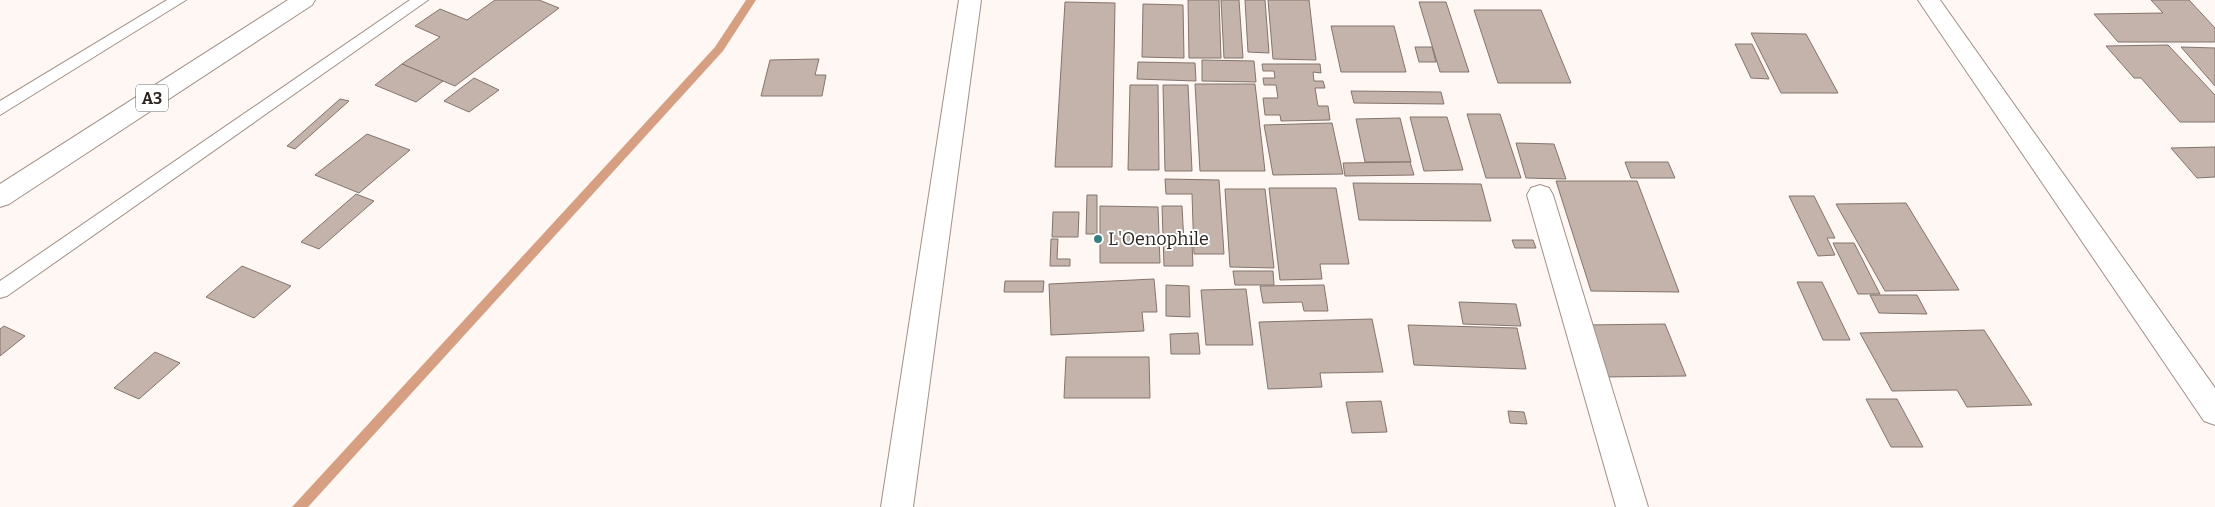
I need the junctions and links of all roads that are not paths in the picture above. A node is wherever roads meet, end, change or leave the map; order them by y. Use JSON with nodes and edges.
{"nodes":[{"id":1,"x":178,"y":0,"type":"edge"},
{"id":2,"x":304,"y":0,"type":"edge"},
{"id":3,"x":420,"y":0,"type":"edge"},
{"id":4,"x":970,"y":0,"type":"edge"},
{"id":5,"x":1929,"y":0,"type":"edge"},
{"id":6,"x":0,"y":109,"type":"edge"},
{"id":7,"x":1540,"y":195,"type":"dead end"},
{"id":8,"x":0,"y":197,"type":"edge"},
{"id":9,"x":0,"y":291,"type":"edge"},
{"id":10,"x":2215,"y":412,"type":"edge"},
{"id":11,"x":897,"y":507,"type":"edge"},
{"id":12,"x":1632,"y":507,"type":"edge"}],
"edges":[{"from":1,"to":6,"type":"lane"},
{"from":2,"to":8,"type":"main road","number":"A3"},
{"from":3,"to":9,"type":"lane"},
{"from":4,"to":11,"type":"main road"},
{"from":5,"to":10,"type":"main road"},
{"from":7,"to":12,"type":"main road"}]}
